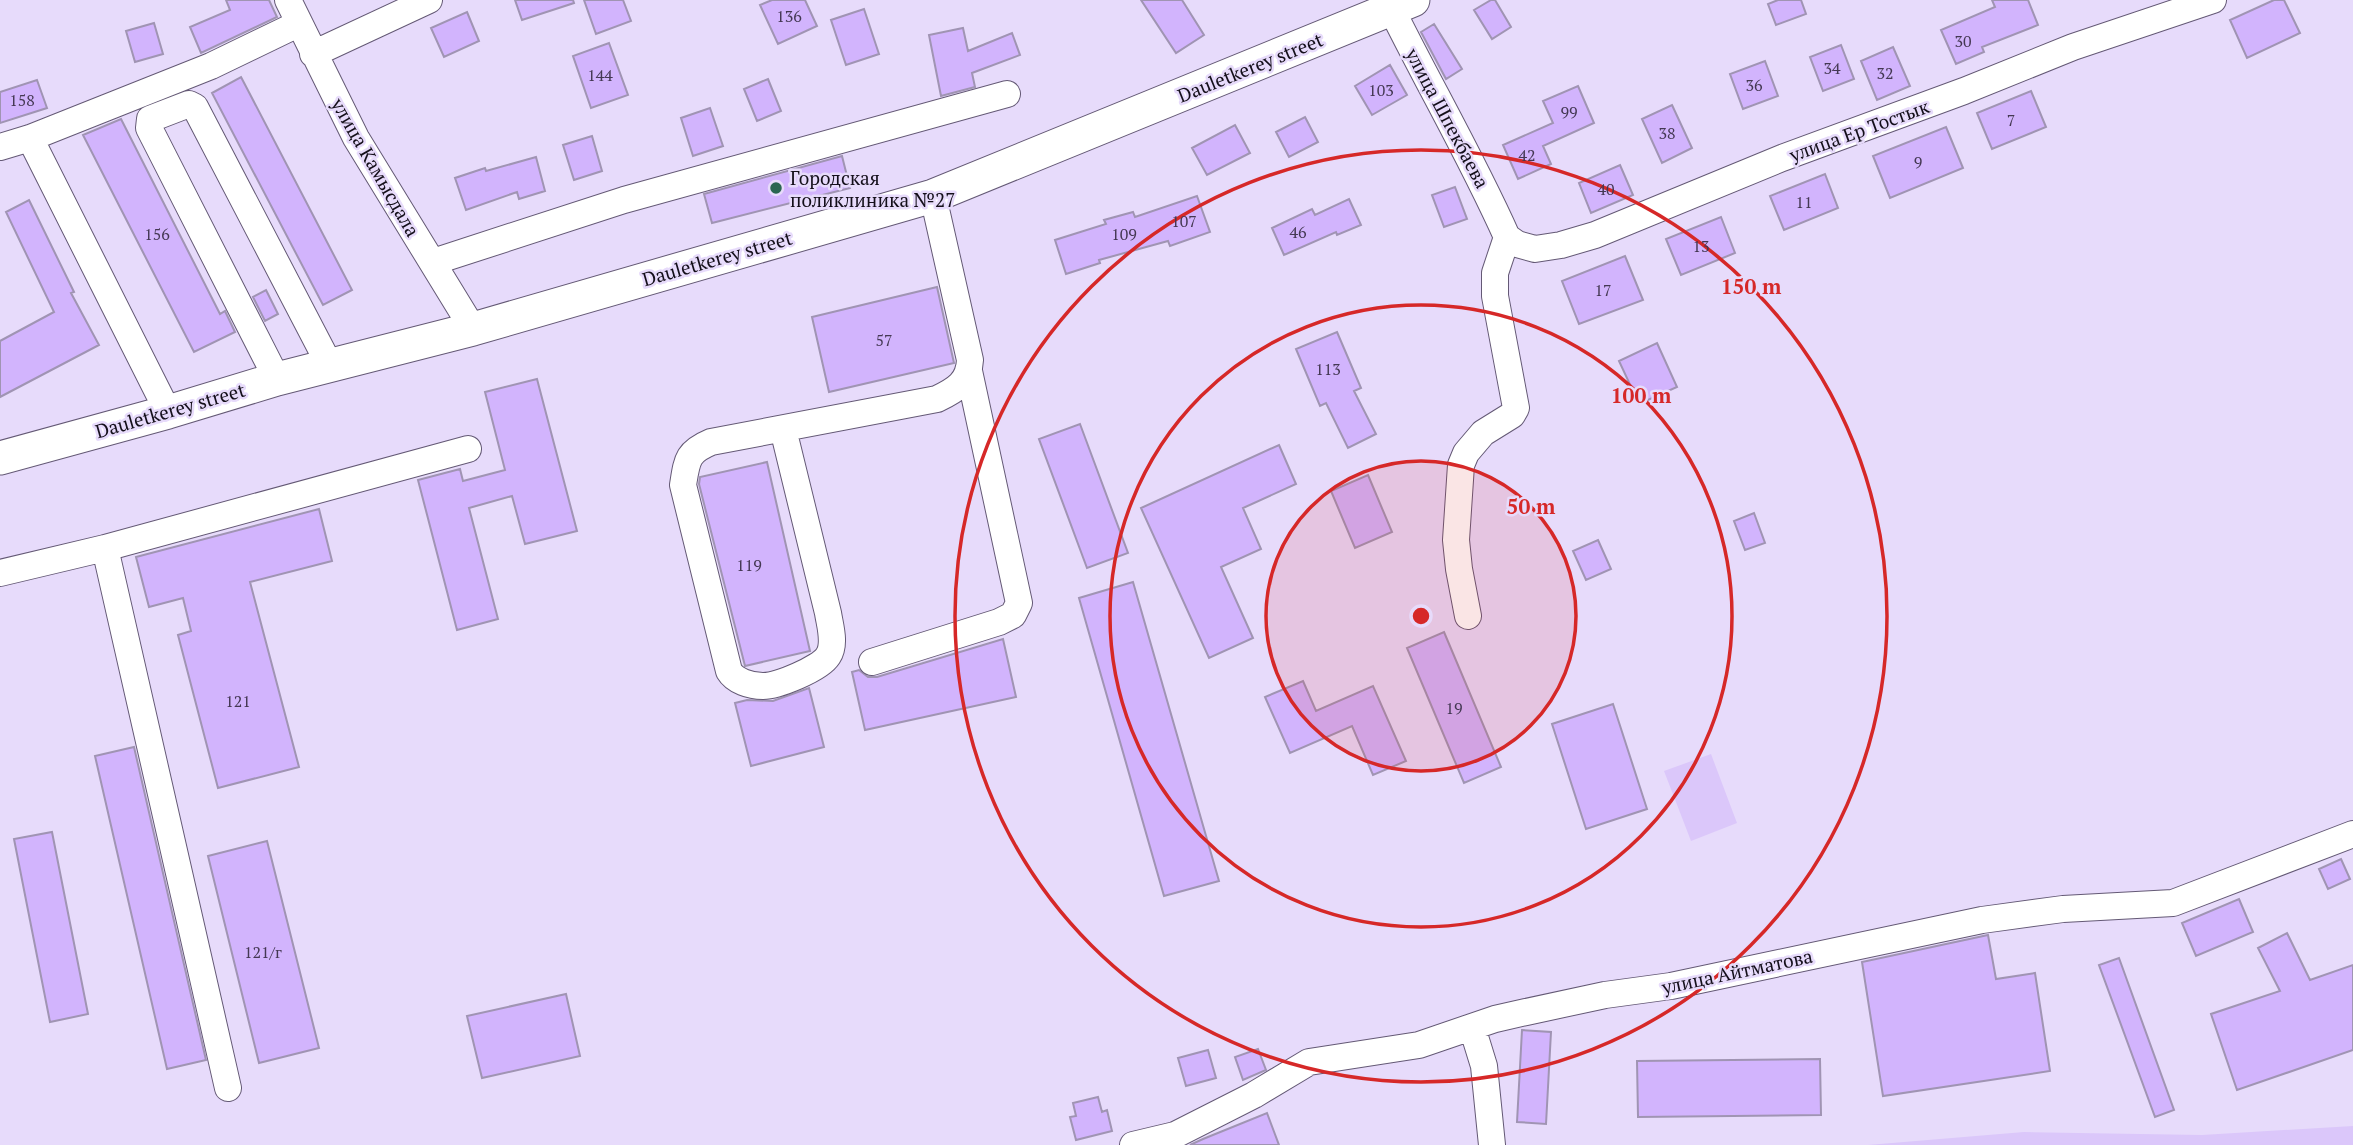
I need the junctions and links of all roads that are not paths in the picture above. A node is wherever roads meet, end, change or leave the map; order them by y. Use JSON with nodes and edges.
{"nodes":[{"id":1,"x":429,"y":0,"type":"edge"},
{"id":2,"x":2213,"y":0,"type":"edge"},
{"id":3,"x":1397,"y":3,"type":"edge"},
{"id":4,"x":293,"y":12,"type":"edge"},
{"id":5,"x":313,"y":54,"type":"junction"},
{"id":6,"x":1007,"y":94,"type":"dead end"},
{"id":7,"x":30,"y":138,"type":"junction"},
{"id":8,"x":0,"y":147,"type":"edge"},
{"id":9,"x":933,"y":196,"type":"junction"},
{"id":10,"x":1507,"y":237,"type":"junction"},
{"id":11,"x":433,"y":262,"type":"junction"},
{"id":12,"x":472,"y":329,"type":"junction"},
{"id":13,"x":330,"y":366,"type":"junction"},
{"id":14,"x":970,"y":371,"type":"junction"},
{"id":15,"x":277,"y":379,"type":"junction"},
{"id":16,"x":167,"y":412,"type":"junction"},
{"id":17,"x":783,"y":429,"type":"junction"},
{"id":18,"x":468,"y":449,"type":"dead end"},
{"id":19,"x":1,"y":455,"type":"edge"},
{"id":20,"x":105,"y":548,"type":"junction"},
{"id":21,"x":0,"y":573,"type":"edge"},
{"id":22,"x":1468,"y":616,"type":"dead end"},
{"id":23,"x":872,"y":662,"type":"dead end"},
{"id":24,"x":2353,"y":834,"type":"edge"},
{"id":25,"x":1472,"y":1027,"type":"junction"},
{"id":26,"x":228,"y":1088,"type":"dead end"},
{"id":27,"x":1133,"y":1145,"type":"edge"},
{"id":28,"x":1492,"y":1145,"type":"edge"}],
"edges":[{"from":1,"to":5,"type":"street"},
{"from":2,"to":10,"type":"street","name":"улица Ер Тостык"},
{"from":3,"to":9,"type":"main road","name":"Dauletkerey street"},
{"from":3,"to":10,"type":"street","name":"улица Шпекбаева"},
{"from":4,"to":5,"type":"street","name":"улица Камысдала"},
{"from":4,"to":7,"type":"street"},
{"from":5,"to":11,"type":"street","name":"улица Камысдала"},
{"from":6,"to":11,"type":"street"},
{"from":7,"to":8,"type":"street"},
{"from":7,"to":16,"type":"street"},
{"from":9,"to":12,"type":"main road","name":"Dauletkerey street"},
{"from":9,"to":14,"type":"street"},
{"from":10,"to":22,"type":"street"},
{"from":11,"to":12,"type":"street","name":"улица Камысдала"},
{"from":12,"to":13,"type":"main road","name":"Dauletkerey street"},
{"from":13,"to":15,"type":"main road","name":"Dauletkerey street"},
{"from":13,"to":15,"type":"street"},
{"from":14,"to":17,"type":"street"},
{"from":14,"to":23,"type":"street"},
{"from":15,"to":16,"type":"main road","name":"Dauletkerey street"},
{"from":16,"to":19,"type":"main road","name":"Dauletkerey street"},
{"from":17,"to":17,"type":"street"},
{"from":18,"to":20,"type":"street"},
{"from":20,"to":21,"type":"street"},
{"from":20,"to":26,"type":"street"},
{"from":24,"to":25,"type":"street","name":"улица Айтматова"},
{"from":25,"to":27,"type":"street","name":"улица Айтматова"},
{"from":25,"to":28,"type":"street"}]}
